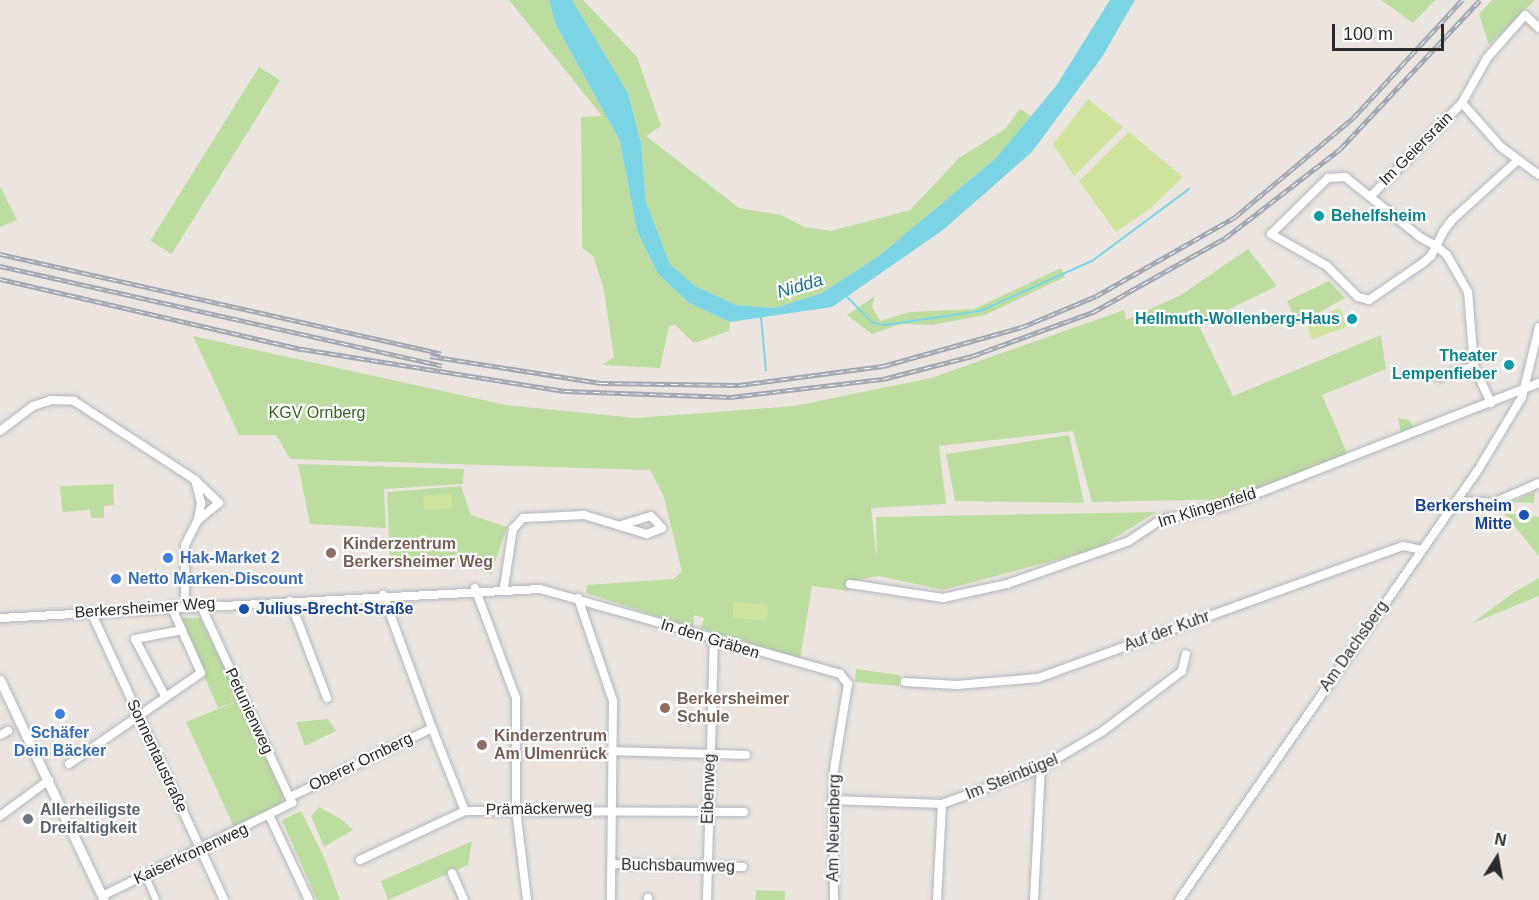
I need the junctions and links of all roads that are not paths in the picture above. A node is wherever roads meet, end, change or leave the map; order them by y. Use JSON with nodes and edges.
{"nodes":[{"id":1,"x":1539,"y":28,"type":"edge"},
{"id":2,"x":1462,"y":103,"type":"junction"},
{"id":3,"x":1518,"y":160,"type":"junction"},
{"id":4,"x":1539,"y":175,"type":"edge"},
{"id":5,"x":1371,"y":196,"type":"junction"},
{"id":6,"x":1436,"y":246,"type":"junction"},
{"id":7,"x":1539,"y":327,"type":"edge"},
{"id":8,"x":1474,"y":366,"type":"junction"},
{"id":9,"x":1439,"y":377,"type":"dead end"},
{"id":10,"x":1539,"y":383,"type":"edge"},
{"id":11,"x":1524,"y":389,"type":"junction"},
{"id":12,"x":1491,"y":403,"type":"junction"},
{"id":13,"x":0,"y":431,"type":"edge"},
{"id":14,"x":195,"y":480,"type":"junction"},
{"id":15,"x":1539,"y":483,"type":"edge"},
{"id":16,"x":1458,"y":501,"type":"junction"},
{"id":17,"x":198,"y":520,"type":"junction"},
{"id":18,"x":622,"y":525,"type":"dead end"},
{"id":19,"x":1422,"y":550,"type":"junction"},
{"id":20,"x":850,"y":585,"type":"dead end"},
{"id":21,"x":504,"y":586,"type":"junction"},
{"id":22,"x":475,"y":588,"type":"junction"},
{"id":23,"x":383,"y":595,"type":"junction"},
{"id":24,"x":567,"y":595,"type":"joint"},
{"id":25,"x":578,"y":598,"type":"junction"},
{"id":26,"x":290,"y":601,"type":"junction"},
{"id":27,"x":184,"y":604,"type":"junction"},
{"id":28,"x":200,"y":604,"type":"junction"},
{"id":29,"x":171,"y":606,"type":"junction"},
{"id":30,"x":91,"y":612,"type":"junction"},
{"id":31,"x":0,"y":618,"type":"edge"},
{"id":32,"x":182,"y":630,"type":"junction"},
{"id":33,"x":714,"y":641,"type":"junction"},
{"id":34,"x":1186,"y":654,"type":"dead end"},
{"id":35,"x":0,"y":680,"type":"edge"},
{"id":36,"x":905,"y":682,"type":"dead end"},
{"id":37,"x":849,"y":684,"type":"joint"},
{"id":38,"x":165,"y":696,"type":"junction"},
{"id":39,"x":327,"y":698,"type":"dead end"},
{"id":40,"x":139,"y":715,"type":"junction"},
{"id":41,"x":432,"y":728,"type":"junction"},
{"id":42,"x":8,"y":731,"type":"dead end"},
{"id":43,"x":0,"y":735,"type":"edge"},
{"id":44,"x":613,"y":751,"type":"junction"},
{"id":45,"x":711,"y":754,"type":"junction"},
{"id":46,"x":746,"y":755,"type":"dead end"},
{"id":47,"x":69,"y":764,"type":"dead end"},
{"id":48,"x":1041,"y":768,"type":"junction"},
{"id":49,"x":49,"y":780,"type":"junction"},
{"id":50,"x":290,"y":796,"type":"junction"},
{"id":51,"x":832,"y":800,"type":"junction"},
{"id":52,"x":942,"y":804,"type":"junction"},
{"id":53,"x":614,"y":808,"type":"junction"},
{"id":54,"x":516,"y":809,"type":"junction"},
{"id":55,"x":465,"y":811,"type":"junction"},
{"id":56,"x":708,"y":811,"type":"junction"},
{"id":57,"x":744,"y":812,"type":"dead end"},
{"id":58,"x":0,"y":816,"type":"edge"},
{"id":59,"x":270,"y":818,"type":"junction"},
{"id":60,"x":200,"y":849,"type":"junction"},
{"id":61,"x":360,"y":860,"type":"dead end"},
{"id":62,"x":613,"y":864,"type":"junction"},
{"id":63,"x":708,"y":866,"type":"junction"},
{"id":64,"x":743,"y":867,"type":"dead end"},
{"id":65,"x":452,"y":873,"type":"dead end"},
{"id":66,"x":145,"y":875,"type":"junction"},
{"id":67,"x":103,"y":898,"type":"edge"},
{"id":68,"x":156,"y":900,"type":"edge"},
{"id":69,"x":224,"y":900,"type":"edge"},
{"id":70,"x":307,"y":900,"type":"edge"},
{"id":71,"x":464,"y":900,"type":"edge"},
{"id":72,"x":527,"y":900,"type":"edge"},
{"id":73,"x":611,"y":900,"type":"edge"},
{"id":74,"x":707,"y":900,"type":"edge"},
{"id":75,"x":834,"y":900,"type":"edge"},
{"id":76,"x":937,"y":900,"type":"edge"},
{"id":77,"x":1034,"y":900,"type":"edge"},
{"id":78,"x":1179,"y":900,"type":"edge"}],
"edges":[{"from":1,"to":2,"type":"street","name":"Im Geiersrain"},
{"from":2,"to":3,"type":"street"},
{"from":2,"to":5,"type":"street","name":"Im Geiersrain"},
{"from":3,"to":4,"type":"street"},
{"from":3,"to":6,"type":"street"},
{"from":5,"to":6,"type":"street"},
{"from":5,"to":6,"type":"street"},
{"from":6,"to":8,"type":"street"},
{"from":7,"to":11,"type":"street","name":"Am Dachsberg"},
{"from":8,"to":9,"type":"street"},
{"from":8,"to":12,"type":"street"},
{"from":10,"to":11,"type":"street","name":"Im Klingenfeld"},
{"from":11,"to":12,"type":"street","name":"Im Klingenfeld"},
{"from":11,"to":16,"type":"street","name":"Am Dachsberg"},
{"from":12,"to":20,"type":"street","name":"Im Klingenfeld"},
{"from":13,"to":14,"type":"street"},
{"from":14,"to":17,"type":"street"},
{"from":14,"to":17,"type":"street"},
{"from":15,"to":16,"type":"street"},
{"from":16,"to":19,"type":"street","name":"Am Dachsberg"},
{"from":17,"to":27,"type":"street"},
{"from":18,"to":21,"type":"street"},
{"from":19,"to":36,"type":"street","name":"Auf der Kuhr"},
{"from":19,"to":78,"type":"street","name":"Am Dachsberg"},
{"from":21,"to":22,"type":"street","name":"Berkersheimer Weg"},
{"from":21,"to":24,"type":"street","name":"Berkersheimer Weg"},
{"from":22,"to":23,"type":"street","name":"Berkersheimer Weg"},
{"from":22,"to":54,"type":"street"},
{"from":23,"to":26,"type":"street","name":"Berkersheimer Weg"},
{"from":23,"to":41,"type":"street","name":"Oberer Ornberg"},
{"from":24,"to":25,"type":"street","name":"In den Gräben"},
{"from":25,"to":33,"type":"street","name":"In den Gräben"},
{"from":25,"to":44,"type":"street","name":"Prämäckerweg"},
{"from":26,"to":28,"type":"street","name":"Berkersheimer Weg"},
{"from":26,"to":39,"type":"street"},
{"from":27,"to":28,"type":"street","name":"Berkersheimer Weg"},
{"from":27,"to":29,"type":"street","name":"Berkersheimer Weg"},
{"from":28,"to":50,"type":"street","name":"Petunienweg"},
{"from":29,"to":30,"type":"street","name":"Berkersheimer Weg"},
{"from":29,"to":32,"type":"street"},
{"from":30,"to":31,"type":"street","name":"Berkersheimer Weg"},
{"from":30,"to":40,"type":"street","name":"Sonnentaustraße"},
{"from":32,"to":38,"type":"street"},
{"from":32,"to":38,"type":"street"},
{"from":33,"to":37,"type":"street","name":"In den Gräben"},
{"from":33,"to":45,"type":"street","name":"Eibenweg"},
{"from":34,"to":48,"type":"street","name":"Im Steinbügel"},
{"from":35,"to":49,"type":"street"},
{"from":37,"to":51,"type":"street","name":"Am Neuenberg"},
{"from":38,"to":40,"type":"street"},
{"from":40,"to":47,"type":"street"},
{"from":40,"to":60,"type":"street","name":"Sonnentaustraße"},
{"from":41,"to":50,"type":"street","name":"Oberer Ornberg"},
{"from":41,"to":55,"type":"street","name":"Oberer Ornberg"},
{"from":42,"to":43,"type":"street"},
{"from":44,"to":45,"type":"street"},
{"from":44,"to":53,"type":"street","name":"Prämäckerweg"},
{"from":45,"to":46,"type":"street"},
{"from":45,"to":56,"type":"street","name":"Eibenweg"},
{"from":48,"to":52,"type":"street","name":"Im Steinbügel"},
{"from":48,"to":77,"type":"street"},
{"from":49,"to":58,"type":"street"},
{"from":49,"to":67,"type":"street"},
{"from":50,"to":59,"type":"street","name":"Kaiserkronenweg"},
{"from":51,"to":52,"type":"street","name":"Im Steinbügel"},
{"from":51,"to":75,"type":"street","name":"Am Neuenberg"},
{"from":52,"to":76,"type":"street"},
{"from":53,"to":54,"type":"street","name":"Prämäckerweg"},
{"from":53,"to":56,"type":"street"},
{"from":53,"to":62,"type":"street","name":"Prämäckerweg"},
{"from":54,"to":55,"type":"street","name":"Prämäckerweg"},
{"from":54,"to":72,"type":"street"},
{"from":55,"to":61,"type":"street"},
{"from":56,"to":57,"type":"street"},
{"from":56,"to":63,"type":"street","name":"Eibenweg"},
{"from":59,"to":60,"type":"street","name":"Kaiserkronenweg"},
{"from":59,"to":70,"type":"street"},
{"from":60,"to":66,"type":"street","name":"Kaiserkronenweg"},
{"from":60,"to":69,"type":"street","name":"Sonnentaustraße"},
{"from":62,"to":63,"type":"street","name":"Buchsbaumweg"},
{"from":62,"to":73,"type":"street","name":"Prämäckerweg"},
{"from":63,"to":64,"type":"street","name":"Buchsbaumweg"},
{"from":63,"to":74,"type":"street","name":"Eibenweg"},
{"from":65,"to":71,"type":"street"},
{"from":66,"to":67,"type":"street","name":"Kaiserkronenweg"},
{"from":66,"to":68,"type":"street"}]}
